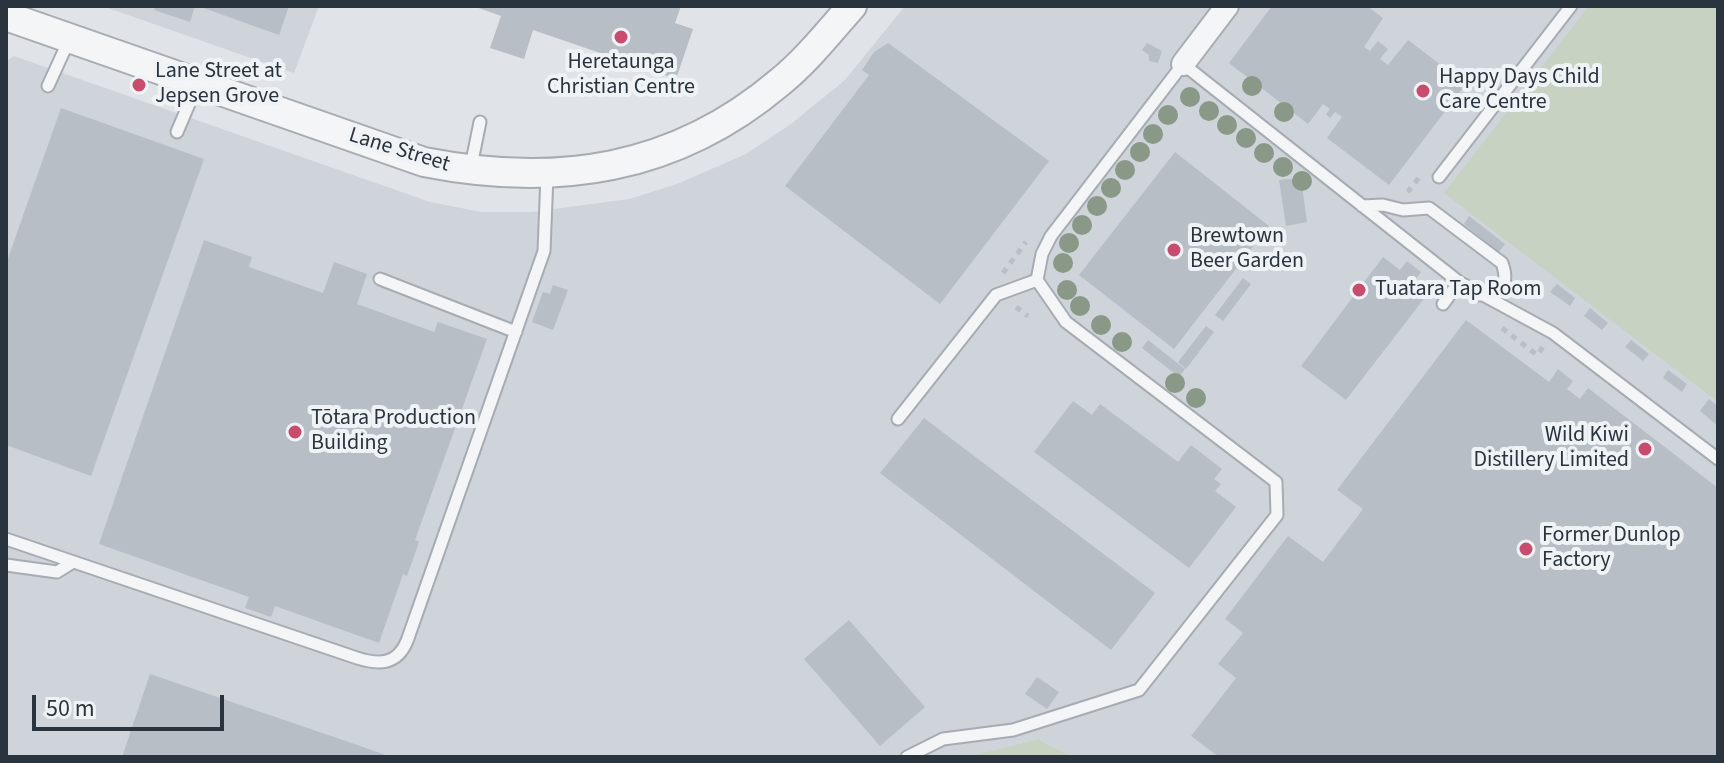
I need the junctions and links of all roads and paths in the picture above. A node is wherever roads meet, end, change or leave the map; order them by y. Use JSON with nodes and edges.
{"nodes":[{"id":1,"x":852,"y":6,"type":"edge"},
{"id":2,"x":1227,"y":6,"type":"edge"},
{"id":3,"x":1571,"y":6,"type":"edge"},
{"id":4,"x":6,"y":16,"type":"edge"},
{"id":5,"x":69,"y":39,"type":"junction"},
{"id":6,"x":1183,"y":64,"type":"junction"},
{"id":7,"x":197,"y":85,"type":"junction"},
{"id":8,"x":48,"y":86,"type":"dead end"},
{"id":9,"x":480,"y":122,"type":"dead end"},
{"id":10,"x":177,"y":132,"type":"dead end"},
{"id":11,"x":470,"y":171,"type":"junction"},
{"id":12,"x":547,"y":175,"type":"junction"},
{"id":13,"x":1439,"y":177,"type":"dead end"},
{"id":14,"x":1362,"y":206,"type":"junction"},
{"id":15,"x":380,"y":279,"type":"dead end"},
{"id":16,"x":1037,"y":280,"type":"junction"},
{"id":17,"x":1459,"y":282,"type":"junction"},
{"id":18,"x":1476,"y":295,"type":"junction"},
{"id":19,"x":1443,"y":304,"type":"dead end"},
{"id":20,"x":516,"y":332,"type":"junction"},
{"id":21,"x":898,"y":419,"type":"dead end"},
{"id":22,"x":1718,"y":459,"type":"edge"},
{"id":23,"x":6,"y":539,"type":"edge"},
{"id":24,"x":73,"y":562,"type":"junction"},
{"id":25,"x":6,"y":565,"type":"edge"},
{"id":26,"x":907,"y":757,"type":"edge"}],
"edges":[{"from":1,"to":12,"type":"street","name":"Lane Street"},
{"from":2,"to":6,"type":"street"},
{"from":3,"to":13,"type":"lane"},
{"from":4,"to":5,"type":"street","name":"Lane Street"},
{"from":5,"to":7,"type":"street","name":"Lane Street"},
{"from":5,"to":8,"type":"lane"},
{"from":6,"to":14,"type":"lane"},
{"from":6,"to":16,"type":"lane"},
{"from":7,"to":10,"type":"lane"},
{"from":7,"to":11,"type":"street","name":"Lane Street"},
{"from":9,"to":11,"type":"lane"},
{"from":11,"to":12,"type":"street","name":"Lane Street"},
{"from":12,"to":20,"type":"lane"},
{"from":14,"to":17,"type":"lane"},
{"from":14,"to":18,"type":"lane"},
{"from":15,"to":20,"type":"lane"},
{"from":16,"to":21,"type":"lane"},
{"from":16,"to":26,"type":"lane"},
{"from":17,"to":18,"type":"lane"},
{"from":17,"to":19,"type":"lane"},
{"from":18,"to":22,"type":"lane"},
{"from":20,"to":24,"type":"lane"},
{"from":23,"to":24,"type":"lane"},
{"from":24,"to":25,"type":"lane"}]}
